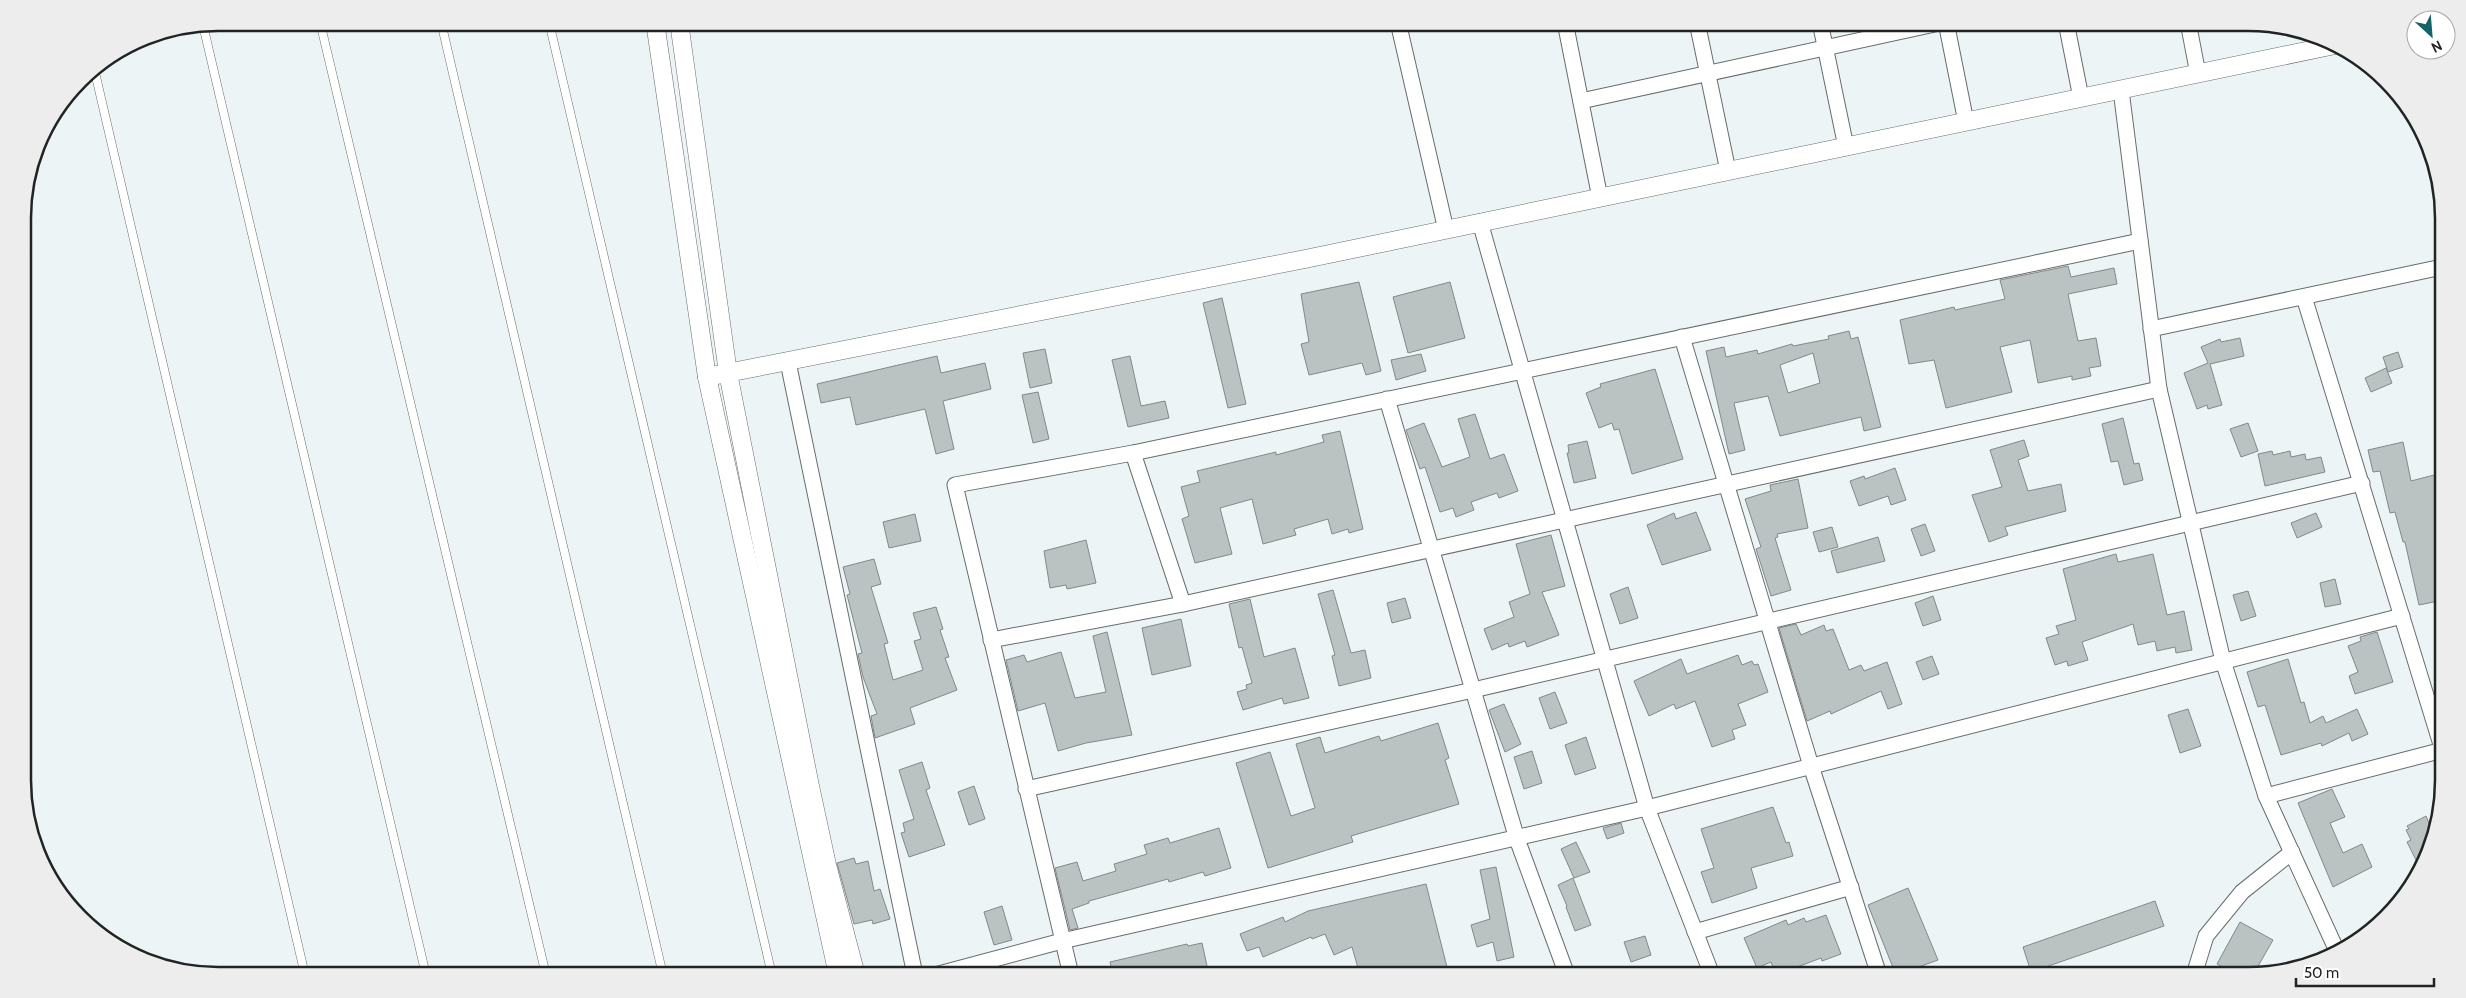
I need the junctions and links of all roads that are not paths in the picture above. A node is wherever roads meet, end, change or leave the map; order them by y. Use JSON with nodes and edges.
{"nodes":[{"id":1,"x":322,"y":31,"type":"edge"},
{"id":2,"x":444,"y":31,"type":"edge"},
{"id":3,"x":552,"y":31,"type":"edge"},
{"id":4,"x":656,"y":31,"type":"edge"},
{"id":5,"x":680,"y":31,"type":"edge"},
{"id":6,"x":1400,"y":31,"type":"edge"},
{"id":7,"x":1571,"y":31,"type":"edge"},
{"id":8,"x":1699,"y":31,"type":"edge"},
{"id":9,"x":1822,"y":31,"type":"edge"},
{"id":10,"x":1903,"y":31,"type":"edge"},
{"id":11,"x":1947,"y":31,"type":"edge"},
{"id":12,"x":2068,"y":31,"type":"edge"},
{"id":13,"x":2190,"y":31,"type":"edge"},
{"id":14,"x":204,"y":32,"type":"edge"},
{"id":15,"x":2321,"y":46,"type":"edge"},
{"id":16,"x":1825,"y":48,"type":"junction"},
{"id":17,"x":1708,"y":74,"type":"junction"},
{"id":18,"x":2198,"y":74,"type":"junction"},
{"id":19,"x":96,"y":77,"type":"edge"},
{"id":20,"x":2120,"y":90,"type":"junction"},
{"id":21,"x":2082,"y":98,"type":"junction"},
{"id":22,"x":1580,"y":101,"type":"junction"},
{"id":23,"x":1966,"y":122,"type":"junction"},
{"id":24,"x":1846,"y":147,"type":"junction"},
{"id":25,"x":1728,"y":171,"type":"junction"},
{"id":26,"x":1600,"y":198,"type":"junction"},
{"id":27,"x":1480,"y":222,"type":"junction"},
{"id":28,"x":1446,"y":230,"type":"junction"},
{"id":29,"x":2140,"y":241,"type":"junction"},
{"id":30,"x":2435,"y":269,"type":"edge"},
{"id":31,"x":2304,"y":297,"type":"junction"},
{"id":32,"x":2151,"y":329,"type":"junction"},
{"id":33,"x":1682,"y":337,"type":"junction"},
{"id":34,"x":788,"y":362,"type":"junction"},
{"id":35,"x":1522,"y":370,"type":"junction"},
{"id":36,"x":728,"y":373,"type":"junction"},
{"id":37,"x":707,"y":378,"type":"junction"},
{"id":38,"x":2159,"y":389,"type":"junction"},
{"id":39,"x":1387,"y":398,"type":"junction"},
{"id":40,"x":1133,"y":453,"type":"junction"},
{"id":41,"x":2362,"y":483,"type":"junction"},
{"id":42,"x":1726,"y":484,"type":"junction"},
{"id":43,"x":1565,"y":520,"type":"junction"},
{"id":44,"x":2190,"y":523,"type":"junction"},
{"id":45,"x":1431,"y":549,"type":"junction"},
{"id":46,"x":1183,"y":604,"type":"junction"},
{"id":47,"x":2402,"y":616,"type":"junction"},
{"id":48,"x":1768,"y":621,"type":"junction"},
{"id":49,"x":992,"y":640,"type":"junction"},
{"id":50,"x":1605,"y":659,"type":"junction"},
{"id":51,"x":2223,"y":661,"type":"junction"},
{"id":52,"x":1473,"y":690,"type":"junction"},
{"id":53,"x":2435,"y":724,"type":"edge"},
{"id":54,"x":2435,"y":752,"type":"edge"},
{"id":55,"x":1811,"y":766,"type":"junction"},
{"id":56,"x":1026,"y":789,"type":"junction"},
{"id":57,"x":2266,"y":796,"type":"junction"},
{"id":58,"x":1647,"y":808,"type":"junction"},
{"id":59,"x":1517,"y":839,"type":"junction"},
{"id":60,"x":2292,"y":852,"type":"junction"},
{"id":61,"x":1851,"y":888,"type":"junction"},
{"id":62,"x":1695,"y":932,"type":"junction"},
{"id":63,"x":1062,"y":941,"type":"junction"},
{"id":64,"x":2334,"y":945,"type":"edge"},
{"id":65,"x":303,"y":967,"type":"edge"},
{"id":66,"x":424,"y":967,"type":"edge"},
{"id":67,"x":544,"y":967,"type":"edge"},
{"id":68,"x":661,"y":967,"type":"edge"},
{"id":69,"x":770,"y":967,"type":"edge"},
{"id":70,"x":836,"y":967,"type":"edge"},
{"id":71,"x":854,"y":967,"type":"edge"},
{"id":72,"x":914,"y":967,"type":"edge"},
{"id":73,"x":965,"y":967,"type":"edge"},
{"id":74,"x":1069,"y":967,"type":"edge"},
{"id":75,"x":1564,"y":967,"type":"edge"},
{"id":76,"x":1709,"y":967,"type":"edge"},
{"id":77,"x":1877,"y":967,"type":"edge"},
{"id":78,"x":2196,"y":967,"type":"edge"}],
"edges":[{"from":1,"to":67,"type":"lane"},
{"from":2,"to":68,"type":"lane"},
{"from":3,"to":69,"type":"lane"},
{"from":4,"to":37,"type":"street"},
{"from":5,"to":36,"type":"street"},
{"from":6,"to":28,"type":"street"},
{"from":7,"to":22,"type":"street"},
{"from":8,"to":17,"type":"street"},
{"from":9,"to":16,"type":"street"},
{"from":10,"to":16,"type":"street"},
{"from":11,"to":23,"type":"street"},
{"from":12,"to":21,"type":"street"},
{"from":13,"to":18,"type":"street"},
{"from":14,"to":66,"type":"lane"},
{"from":15,"to":18,"type":"street"},
{"from":16,"to":17,"type":"street"},
{"from":16,"to":24,"type":"street"},
{"from":17,"to":22,"type":"street"},
{"from":17,"to":25,"type":"street"},
{"from":18,"to":20,"type":"street"},
{"from":19,"to":65,"type":"lane"},
{"from":20,"to":21,"type":"street"},
{"from":20,"to":29,"type":"street"},
{"from":21,"to":23,"type":"street"},
{"from":22,"to":26,"type":"street"},
{"from":23,"to":24,"type":"street"},
{"from":24,"to":25,"type":"street"},
{"from":25,"to":26,"type":"street"},
{"from":26,"to":27,"type":"street"},
{"from":27,"to":28,"type":"street"},
{"from":27,"to":35,"type":"street"},
{"from":28,"to":34,"type":"street"},
{"from":29,"to":32,"type":"street"},
{"from":29,"to":33,"type":"street"},
{"from":30,"to":31,"type":"street"},
{"from":31,"to":32,"type":"street"},
{"from":31,"to":41,"type":"street"},
{"from":32,"to":38,"type":"street"},
{"from":33,"to":35,"type":"street"},
{"from":33,"to":42,"type":"street"},
{"from":34,"to":36,"type":"street"},
{"from":34,"to":72,"type":"street"},
{"from":35,"to":39,"type":"street"},
{"from":35,"to":43,"type":"street"},
{"from":36,"to":37,"type":"street"},
{"from":36,"to":71,"type":"street"},
{"from":37,"to":70,"type":"street"},
{"from":38,"to":42,"type":"street"},
{"from":38,"to":44,"type":"street"},
{"from":39,"to":40,"type":"street"},
{"from":39,"to":45,"type":"street"},
{"from":40,"to":46,"type":"street"},
{"from":40,"to":49,"type":"street"},
{"from":41,"to":44,"type":"street"},
{"from":41,"to":47,"type":"street"},
{"from":42,"to":43,"type":"street"},
{"from":42,"to":48,"type":"street"},
{"from":43,"to":45,"type":"street"},
{"from":43,"to":50,"type":"street"},
{"from":44,"to":48,"type":"street"},
{"from":44,"to":51,"type":"street"},
{"from":45,"to":46,"type":"street"},
{"from":45,"to":52,"type":"street"},
{"from":46,"to":49,"type":"street"},
{"from":47,"to":51,"type":"street"},
{"from":47,"to":53,"type":"street"},
{"from":48,"to":50,"type":"street"},
{"from":48,"to":55,"type":"street"},
{"from":49,"to":56,"type":"street"},
{"from":50,"to":52,"type":"street"},
{"from":50,"to":58,"type":"street"},
{"from":51,"to":55,"type":"street"},
{"from":51,"to":57,"type":"street"},
{"from":52,"to":56,"type":"street"},
{"from":52,"to":59,"type":"street"},
{"from":54,"to":57,"type":"street"},
{"from":55,"to":58,"type":"street"},
{"from":55,"to":61,"type":"street"},
{"from":56,"to":63,"type":"street"},
{"from":57,"to":60,"type":"street"},
{"from":58,"to":59,"type":"street"},
{"from":58,"to":62,"type":"street"},
{"from":59,"to":63,"type":"street"},
{"from":59,"to":75,"type":"street"},
{"from":60,"to":64,"type":"street"},
{"from":60,"to":78,"type":"street"},
{"from":61,"to":62,"type":"street"},
{"from":61,"to":77,"type":"street"},
{"from":62,"to":76,"type":"street"},
{"from":63,"to":73,"type":"street"},
{"from":63,"to":74,"type":"street"}]}
